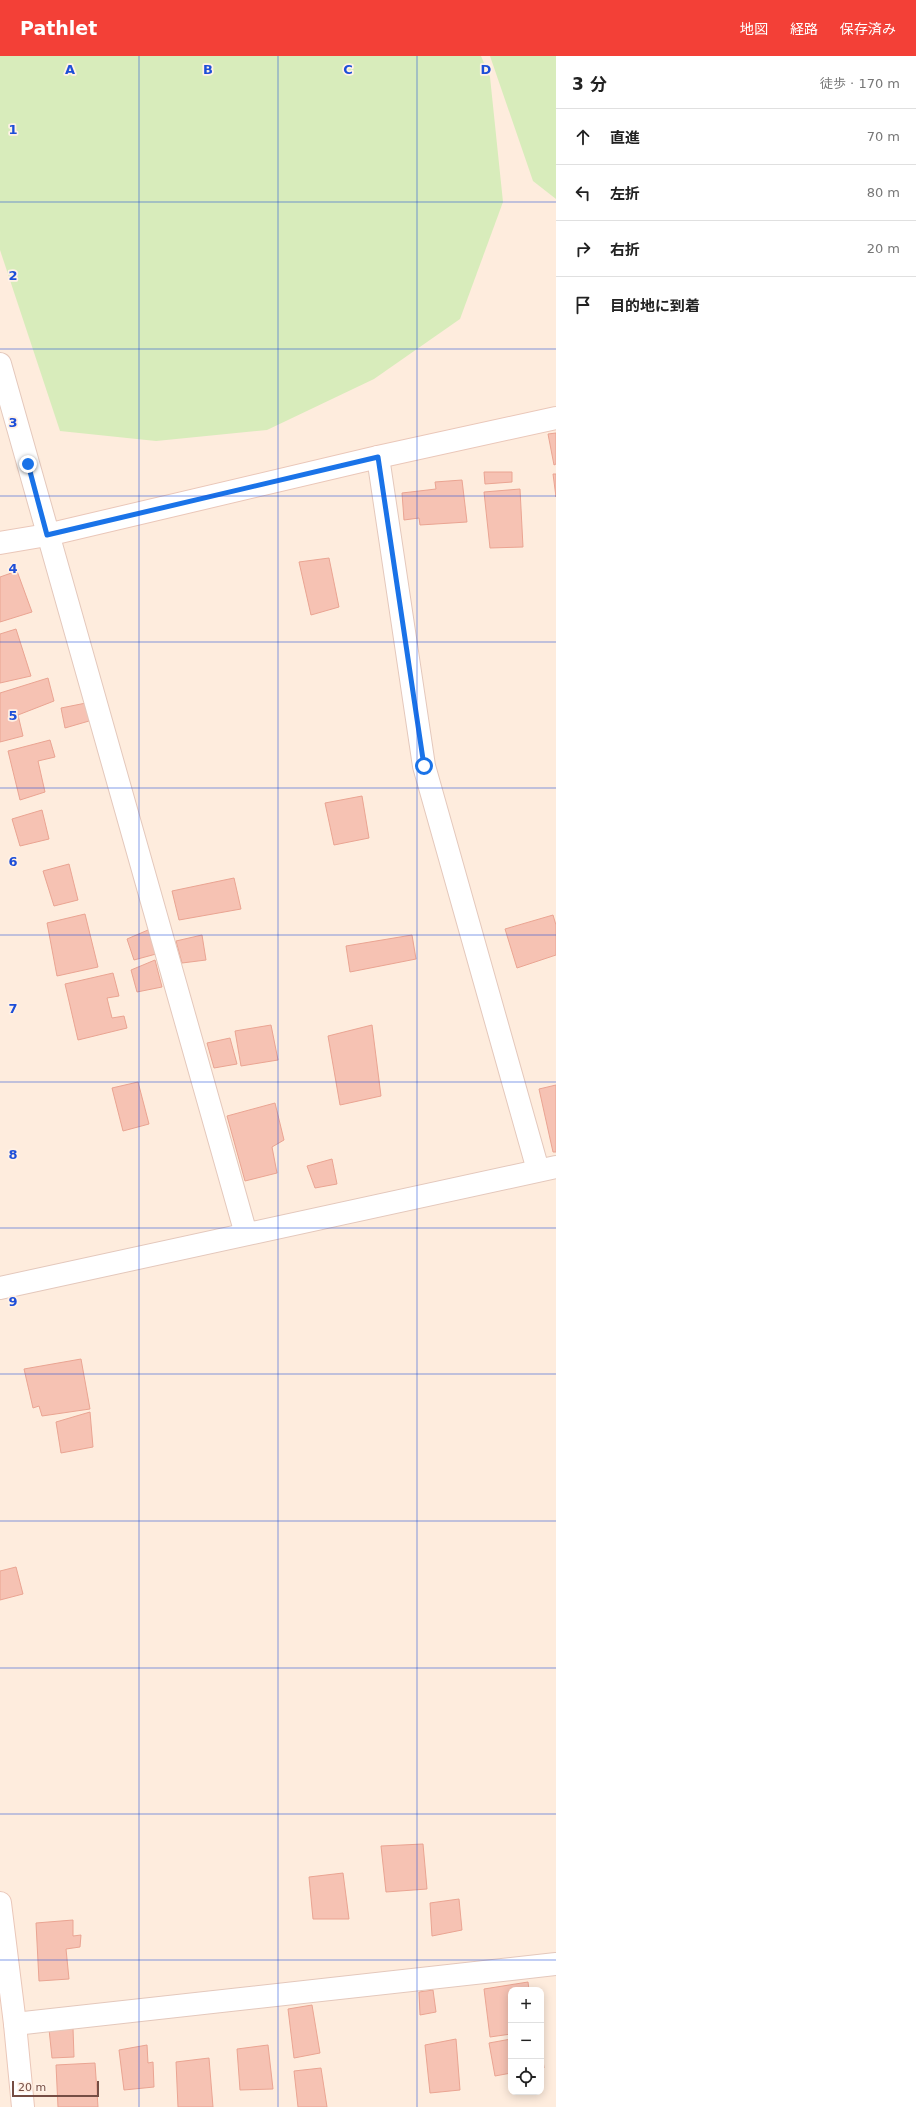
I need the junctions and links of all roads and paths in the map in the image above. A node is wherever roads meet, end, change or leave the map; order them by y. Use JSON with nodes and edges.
{"nodes":[{"id":1,"x":0,"y":364,"type":"edge"},
{"id":2,"x":556,"y":418,"type":"edge"},
{"id":3,"x":378,"y":457,"type":"junction"},
{"id":4,"x":47,"y":535,"type":"junction"},
{"id":5,"x":0,"y":543,"type":"edge"},
{"id":6,"x":547,"y":1169,"type":"edge"},
{"id":7,"x":246,"y":1234,"type":"junction"},
{"id":8,"x":0,"y":1288,"type":"edge"},
{"id":9,"x":0,"y":1903,"type":"edge"},
{"id":10,"x":556,"y":1964,"type":"edge"},
{"id":11,"x":15,"y":2024,"type":"junction"},
{"id":12,"x":23,"y":2107,"type":"edge"}],
"edges":[{"from":1,"to":4,"type":"street"},
{"from":2,"to":3,"type":"street"},
{"from":3,"to":4,"type":"street"},
{"from":3,"to":6,"type":"street"},
{"from":4,"to":5,"type":"street"},
{"from":4,"to":7,"type":"street"},
{"from":6,"to":7,"type":"street"},
{"from":7,"to":8,"type":"street"},
{"from":9,"to":11,"type":"street"},
{"from":10,"to":11,"type":"street"},
{"from":11,"to":12,"type":"street"}]}
